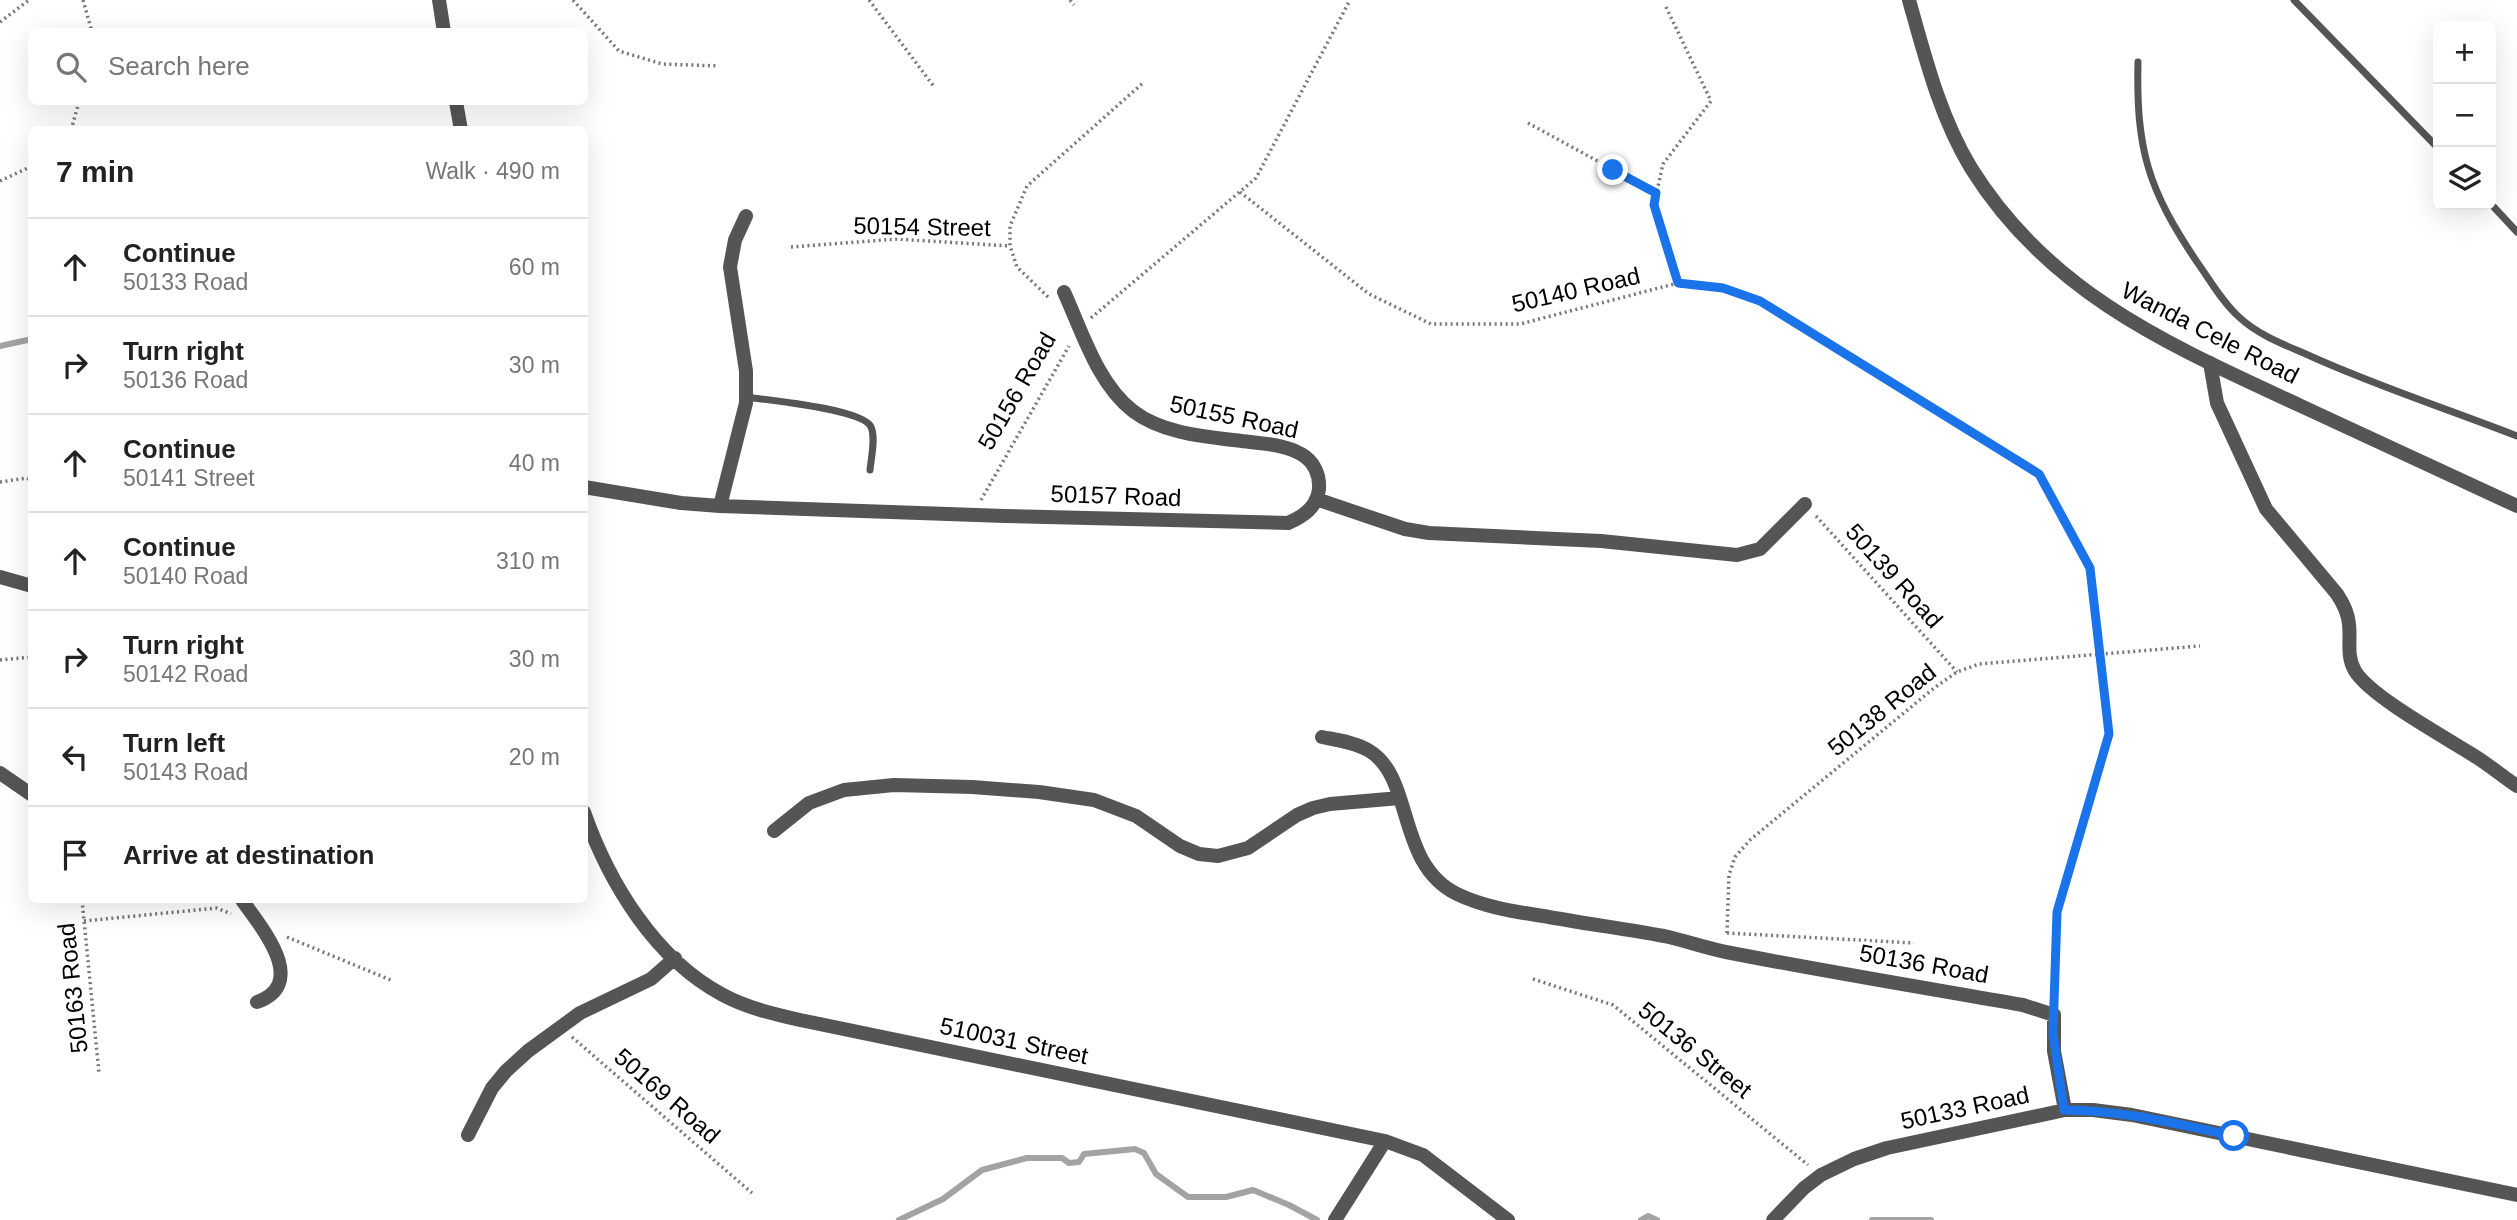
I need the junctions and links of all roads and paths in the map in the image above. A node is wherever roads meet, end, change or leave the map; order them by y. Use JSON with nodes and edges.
{"nodes":[{"id":1,"x":29,"y":0,"type":"edge"},
{"id":2,"x":83,"y":0,"type":"edge"},
{"id":3,"x":439,"y":0,"type":"edge"},
{"id":4,"x":573,"y":0,"type":"edge"},
{"id":5,"x":869,"y":0,"type":"edge"},
{"id":6,"x":1070,"y":0,"type":"edge"},
{"id":7,"x":1350,"y":0,"type":"edge"},
{"id":8,"x":1909,"y":0,"type":"edge"},
{"id":9,"x":2294,"y":0,"type":"edge"},
{"id":10,"x":1074,"y":5,"type":"dead end"},
{"id":11,"x":1666,"y":7,"type":"dead end"},
{"id":12,"x":0,"y":22,"type":"edge"},
{"id":13,"x":91,"y":28,"type":"edge"},
{"id":14,"x":443,"y":28,"type":"edge"},
{"id":15,"x":2138,"y":62,"type":"dead end"},
{"id":16,"x":719,"y":66,"type":"dead end"},
{"id":17,"x":1144,"y":82,"type":"dead end"},
{"id":18,"x":935,"y":88,"type":"dead end"},
{"id":19,"x":78,"y":105,"type":"edge"},
{"id":20,"x":457,"y":105,"type":"edge"},
{"id":21,"x":1528,"y":123,"type":"dead end"},
{"id":22,"x":72,"y":126,"type":"edge"},
{"id":23,"x":460,"y":126,"type":"edge"},
{"id":24,"x":2437,"y":147,"type":"edge"},
{"id":25,"x":28,"y":168,"type":"edge"},
{"id":26,"x":0,"y":181,"type":"edge"},
{"id":27,"x":1240,"y":192,"type":"junction"},
{"id":28,"x":1656,"y":193,"type":"junction"},
{"id":29,"x":2496,"y":209,"type":"edge"},
{"id":30,"x":746,"y":216,"type":"dead end"},
{"id":31,"x":2517,"y":232,"type":"edge"},
{"id":32,"x":1010,"y":246,"type":"junction"},
{"id":33,"x":791,"y":247,"type":"dead end"},
{"id":34,"x":1678,"y":283,"type":"junction"},
{"id":35,"x":1059,"y":297,"type":"joint"},
{"id":36,"x":1080,"y":327,"type":"junction"},
{"id":37,"x":2210,"y":363,"type":"junction"},
{"id":38,"x":746,"y":397,"type":"junction"},
{"id":39,"x":2517,"y":436,"type":"edge"},
{"id":40,"x":870,"y":470,"type":"dead end"},
{"id":41,"x":28,"y":479,"type":"edge"},
{"id":42,"x":0,"y":482,"type":"edge"},
{"id":43,"x":588,"y":488,"type":"edge"},
{"id":44,"x":1316,"y":499,"type":"junction"},
{"id":45,"x":1805,"y":504,"type":"joint"},
{"id":46,"x":720,"y":506,"type":"junction"},
{"id":47,"x":2517,"y":506,"type":"edge"},
{"id":48,"x":973,"y":514,"type":"junction"},
{"id":49,"x":0,"y":578,"type":"edge"},
{"id":50,"x":28,"y":585,"type":"edge"},
{"id":51,"x":2200,"y":646,"type":"dead end"},
{"id":52,"x":2100,"y":653,"type":"junction"},
{"id":53,"x":28,"y":657,"type":"edge"},
{"id":54,"x":0,"y":660,"type":"edge"},
{"id":55,"x":1957,"y":672,"type":"junction"},
{"id":56,"x":1322,"y":737,"type":"dead end"},
{"id":57,"x":0,"y":773,"type":"edge"},
{"id":58,"x":2517,"y":786,"type":"edge"},
{"id":59,"x":28,"y":792,"type":"edge"},
{"id":60,"x":1400,"y":798,"type":"junction"},
{"id":61,"x":588,"y":820,"type":"edge"},
{"id":62,"x":774,"y":831,"type":"dead end"},
{"id":63,"x":82,"y":903,"type":"edge"},
{"id":64,"x":244,"y":903,"type":"edge"},
{"id":65,"x":84,"y":921,"type":"junction"},
{"id":66,"x":262,"y":927,"type":"junction"},
{"id":67,"x":1914,"y":943,"type":"dead end"},
{"id":68,"x":675,"y":958,"type":"junction"},
{"id":69,"x":1533,"y":979,"type":"dead end"},
{"id":70,"x":393,"y":981,"type":"dead end"},
{"id":71,"x":257,"y":1002,"type":"dead end"},
{"id":72,"x":2054,"y":1015,"type":"junction"},
{"id":73,"x":559,"y":1026,"type":"junction"},
{"id":74,"x":99,"y":1073,"type":"dead end"},
{"id":75,"x":2064,"y":1110,"type":"junction"},
{"id":76,"x":468,"y":1135,"type":"dead end"},
{"id":77,"x":1385,"y":1141,"type":"junction"},
{"id":78,"x":1821,"y":1175,"type":"junction"},
{"id":79,"x":752,"y":1193,"type":"dead end"},
{"id":80,"x":2517,"y":1195,"type":"edge"},
{"id":81,"x":1335,"y":1220,"type":"edge"},
{"id":82,"x":1508,"y":1220,"type":"edge"},
{"id":83,"x":1773,"y":1220,"type":"edge"}],
"edges":[{"from":1,"to":12,"type":"path"},
{"from":2,"to":13,"type":"path"},
{"from":3,"to":14,"type":"street"},
{"from":4,"to":16,"type":"path"},
{"from":5,"to":18,"type":"path"},
{"from":6,"to":10,"type":"path"},
{"from":7,"to":27,"type":"path","name":"50156 Road"},
{"from":8,"to":37,"type":"street","name":"Wanda Cele Road"},
{"from":9,"to":24,"type":"lane"},
{"from":11,"to":28,"type":"path"},
{"from":15,"to":39,"type":"lane"},
{"from":17,"to":32,"type":"path"},
{"from":19,"to":22,"type":"path"},
{"from":20,"to":23,"type":"street"},
{"from":21,"to":28,"type":"path"},
{"from":25,"to":26,"type":"path"},
{"from":27,"to":34,"type":"path","name":"50140 Road"},
{"from":27,"to":36,"type":"path","name":"50156 Road"},
{"from":28,"to":34,"type":"path"},
{"from":29,"to":31,"type":"lane"},
{"from":30,"to":38,"type":"street"},
{"from":32,"to":33,"type":"path","name":"50154 Street"},
{"from":32,"to":35,"type":"path"},
{"from":34,"to":52,"type":"path","name":"50140 Road"},
{"from":35,"to":36,"type":"street"},
{"from":36,"to":44,"type":"street","name":"50155 Road"},
{"from":36,"to":48,"type":"path","name":"50156 Road"},
{"from":37,"to":47,"type":"street","name":"Wanda Cele Road"},
{"from":37,"to":58,"type":"street"},
{"from":38,"to":40,"type":"lane"},
{"from":38,"to":46,"type":"street"},
{"from":41,"to":42,"type":"path"},
{"from":43,"to":46,"type":"street"},
{"from":44,"to":45,"type":"street"},
{"from":44,"to":48,"type":"street","name":"50157 Road"},
{"from":45,"to":55,"type":"path","name":"50139 Road"},
{"from":46,"to":48,"type":"street"},
{"from":49,"to":50,"type":"street"},
{"from":51,"to":52,"type":"path","name":"50138 Road"},
{"from":52,"to":55,"type":"path","name":"50138 Road"},
{"from":52,"to":72,"type":"path","name":"50140 Road"},
{"from":53,"to":54,"type":"path"},
{"from":55,"to":67,"type":"path","name":"50138 Road"},
{"from":56,"to":60,"type":"street","name":"50136 Road"},
{"from":57,"to":59,"type":"street"},
{"from":60,"to":62,"type":"street"},
{"from":60,"to":72,"type":"street","name":"50136 Road"},
{"from":61,"to":68,"type":"street","name":"510031 Street"},
{"from":63,"to":65,"type":"path","name":"50163 Road"},
{"from":64,"to":66,"type":"street"},
{"from":65,"to":66,"type":"path"},
{"from":65,"to":74,"type":"path","name":"50163 Road"},
{"from":66,"to":70,"type":"path"},
{"from":66,"to":71,"type":"street"},
{"from":68,"to":73,"type":"street"},
{"from":68,"to":77,"type":"street","name":"510031 Street"},
{"from":69,"to":78,"type":"path","name":"50136 Street"},
{"from":72,"to":75,"type":"street"},
{"from":73,"to":76,"type":"street"},
{"from":73,"to":79,"type":"path","name":"50169 Road"},
{"from":75,"to":78,"type":"street","name":"50133 Road"},
{"from":75,"to":80,"type":"street","name":"50133 Road"},
{"from":77,"to":81,"type":"street"},
{"from":77,"to":82,"type":"street","name":"510031 Street"},
{"from":78,"to":83,"type":"street","name":"50133 Road"}]}
